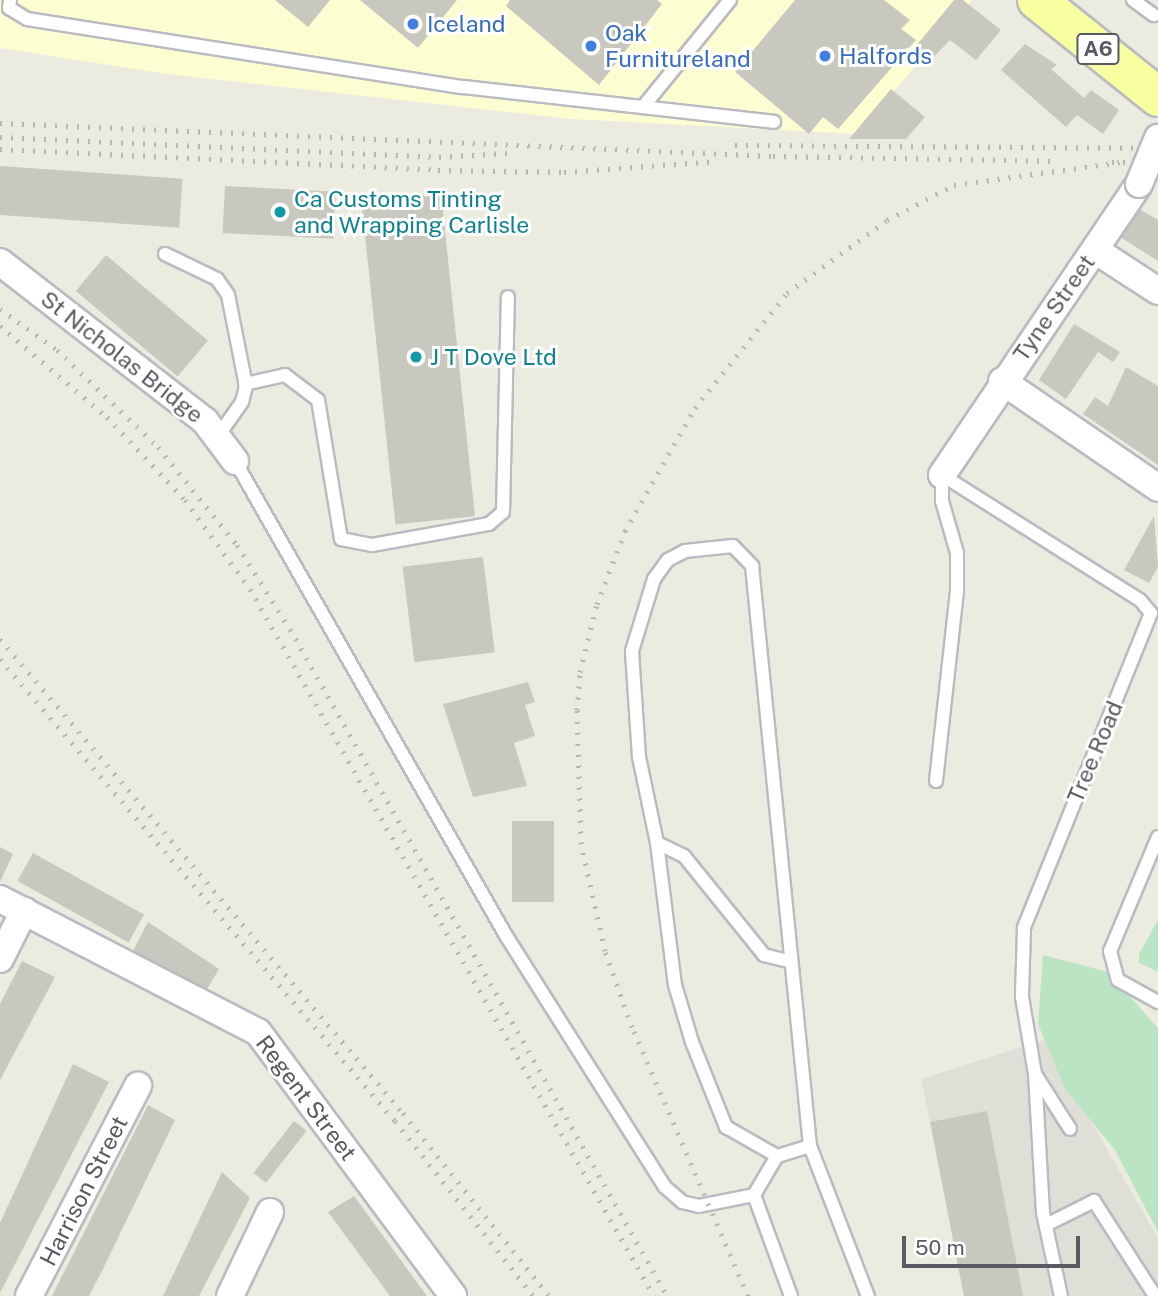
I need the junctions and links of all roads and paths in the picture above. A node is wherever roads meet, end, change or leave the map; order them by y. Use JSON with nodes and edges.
{"nodes":[{"id":1,"x":10,"y":0,"type":"edge"},
{"id":2,"x":730,"y":0,"type":"edge"},
{"id":3,"x":1037,"y":0,"type":"edge"},
{"id":4,"x":1133,"y":0,"type":"edge"},
{"id":5,"x":1157,"y":14,"type":"edge"},
{"id":6,"x":1158,"y":97,"type":"edge"},
{"id":7,"x":643,"y":107,"type":"junction"},
{"id":8,"x":774,"y":122,"type":"dead end"},
{"id":9,"x":1158,"y":138,"type":"edge"},
{"id":10,"x":1095,"y":250,"type":"junction"},
{"id":11,"x":165,"y":254,"type":"dead end"},
{"id":12,"x":0,"y":262,"type":"edge"},
{"id":13,"x":1158,"y":291,"type":"edge"},
{"id":14,"x":508,"y":298,"type":"dead end"},
{"id":15,"x":1002,"y":381,"type":"junction"},
{"id":16,"x":245,"y":384,"type":"junction"},
{"id":17,"x":211,"y":429,"type":"junction"},
{"id":18,"x":235,"y":461,"type":"joint"},
{"id":19,"x":942,"y":475,"type":"junction"},
{"id":20,"x":1158,"y":488,"type":"edge"},
{"id":21,"x":1140,"y":600,"type":"junction"},
{"id":22,"x":1158,"y":612,"type":"edge"},
{"id":23,"x":936,"y":781,"type":"dead end"},
{"id":24,"x":1158,"y":837,"type":"edge"},
{"id":25,"x":657,"y":843,"type":"junction"},
{"id":26,"x":0,"y":899,"type":"edge"},
{"id":27,"x":24,"y":911,"type":"junction"},
{"id":28,"x":0,"y":959,"type":"edge"},
{"id":29,"x":788,"y":961,"type":"junction"},
{"id":30,"x":1158,"y":1002,"type":"edge"},
{"id":31,"x":1035,"y":1074,"type":"junction"},
{"id":32,"x":138,"y":1086,"type":"dead end"},
{"id":33,"x":1070,"y":1129,"type":"dead end"},
{"id":34,"x":810,"y":1146,"type":"junction"},
{"id":35,"x":777,"y":1156,"type":"junction"},
{"id":36,"x":754,"y":1195,"type":"junction"},
{"id":37,"x":270,"y":1212,"type":"dead end"},
{"id":38,"x":1046,"y":1225,"type":"junction"},
{"id":39,"x":29,"y":1296,"type":"edge"},
{"id":40,"x":230,"y":1296,"type":"edge"},
{"id":41,"x":453,"y":1296,"type":"edge"},
{"id":42,"x":790,"y":1296,"type":"edge"},
{"id":43,"x":868,"y":1296,"type":"edge"},
{"id":44,"x":1061,"y":1296,"type":"edge"},
{"id":45,"x":1156,"y":1296,"type":"edge"}],
"edges":[{"from":1,"to":7,"type":"lane"},
{"from":2,"to":7,"type":"lane"},
{"from":3,"to":6,"type":"main road","number":"A6"},
{"from":4,"to":5,"type":"lane"},
{"from":7,"to":8,"type":"lane"},
{"from":9,"to":10,"type":"street","name":"Tyne Street","bridge":true},
{"from":10,"to":13,"type":"street"},
{"from":10,"to":15,"type":"street","name":"Tyne Street"},
{"from":11,"to":16,"type":"lane"},
{"from":12,"to":17,"type":"street","name":"St Nicholas Bridge"},
{"from":14,"to":16,"type":"lane"},
{"from":15,"to":19,"type":"street","name":"Tyne Street"},
{"from":15,"to":20,"type":"street"},
{"from":16,"to":17,"type":"lane"},
{"from":17,"to":18,"type":"street","name":"St Nicholas Bridge"},
{"from":18,"to":36,"type":"lane"},
{"from":19,"to":21,"type":"lane"},
{"from":19,"to":23,"type":"lane"},
{"from":21,"to":22,"type":"lane"},
{"from":21,"to":31,"type":"lane","name":"Tree Road"},
{"from":24,"to":30,"type":"lane"},
{"from":25,"to":29,"type":"lane"},
{"from":25,"to":29,"type":"lane"},
{"from":25,"to":35,"type":"lane"},
{"from":26,"to":27,"type":"street","name":"Regent Street"},
{"from":27,"to":28,"type":"street"},
{"from":27,"to":41,"type":"street","name":"Regent Street"},
{"from":29,"to":34,"type":"lane"},
{"from":31,"to":33,"type":"lane","name":"Tree Road"},
{"from":31,"to":38,"type":"lane"},
{"from":32,"to":39,"type":"street","name":"Harrison Street"},
{"from":34,"to":35,"type":"lane"},
{"from":34,"to":43,"type":"lane"},
{"from":35,"to":36,"type":"lane"},
{"from":36,"to":42,"type":"lane"},
{"from":37,"to":40,"type":"street"},
{"from":38,"to":44,"type":"lane"},
{"from":38,"to":45,"type":"lane"}]}
